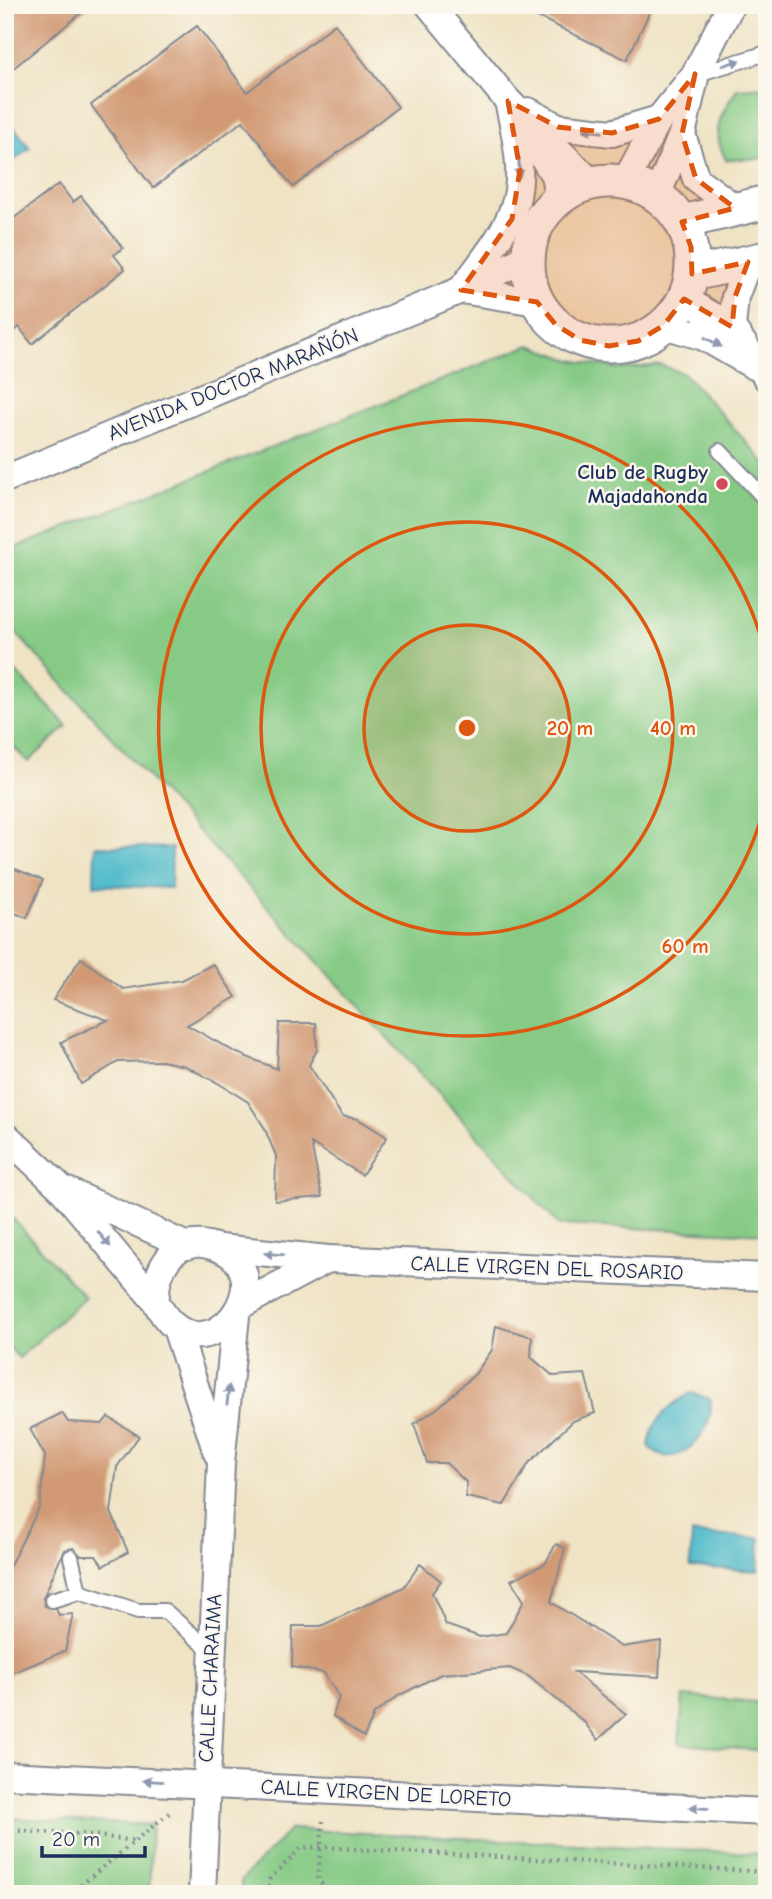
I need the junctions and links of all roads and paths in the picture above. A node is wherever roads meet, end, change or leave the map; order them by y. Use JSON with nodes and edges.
{"nodes":[{"id":1,"x":429,"y":5,"type":"edge"},
{"id":2,"x":731,"y":5,"type":"edge"},
{"id":3,"x":766,"y":51,"type":"edge"},
{"id":4,"x":695,"y":74,"type":"junction"},
{"id":5,"x":508,"y":101,"type":"junction"},
{"id":6,"x":659,"y":119,"type":"junction"},
{"id":7,"x":682,"y":134,"type":"junction"},
{"id":8,"x":625,"y":182,"type":"junction"},
{"id":9,"x":592,"y":183,"type":"junction"},
{"id":10,"x":657,"y":195,"type":"junction"},
{"id":11,"x":559,"y":200,"type":"junction"},
{"id":12,"x":751,"y":205,"type":"edge"},
{"id":13,"x":682,"y":222,"type":"junction"},
{"id":14,"x":528,"y":257,"type":"junction"},
{"id":15,"x":757,"y":260,"type":"edge"},
{"id":16,"x":688,"y":286,"type":"junction"},
{"id":17,"x":461,"y":290,"type":"junction"},
{"id":18,"x":537,"y":302,"type":"junction"},
{"id":19,"x":664,"y":325,"type":"junction"},
{"id":20,"x":732,"y":327,"type":"junction"},
{"id":21,"x":762,"y":373,"type":"edge"},
{"id":22,"x":720,"y":451,"type":"dead end"},
{"id":23,"x":5,"y":479,"type":"edge"},
{"id":24,"x":767,"y":501,"type":"edge"},
{"id":25,"x":5,"y":1135,"type":"edge"},
{"id":26,"x":61,"y":1187,"type":"junction"},
{"id":27,"x":187,"y":1246,"type":"junction"},
{"id":28,"x":220,"y":1248,"type":"junction"},
{"id":29,"x":328,"y":1259,"type":"junction"},
{"id":30,"x":767,"y":1277,"type":"edge"},
{"id":31,"x":156,"y":1302,"type":"junction"},
{"id":32,"x":240,"y":1310,"type":"junction"},
{"id":33,"x":176,"y":1328,"type":"junction"},
{"id":34,"x":221,"y":1463,"type":"junction"},
{"id":35,"x":71,"y":1557,"type":"dead end"},
{"id":36,"x":79,"y":1592,"type":"junction"},
{"id":37,"x":52,"y":1600,"type":"dead end"},
{"id":38,"x":211,"y":1651,"type":"junction"},
{"id":39,"x":5,"y":1775,"type":"edge"},
{"id":40,"x":205,"y":1784,"type":"junction"},
{"id":41,"x":767,"y":1812,"type":"edge"},
{"id":42,"x":323,"y":1820,"type":"dead end"},
{"id":43,"x":5,"y":1830,"type":"edge"},
{"id":44,"x":135,"y":1841,"type":"junction"},
{"id":45,"x":320,"y":1847,"type":"junction"},
{"id":46,"x":767,"y":1872,"type":"edge"},
{"id":47,"x":70,"y":1894,"type":"edge"},
{"id":48,"x":202,"y":1894,"type":"edge"},
{"id":49,"x":269,"y":1894,"type":"edge"},
{"id":50,"x":330,"y":1894,"type":"edge"}],
"edges":[{"from":1,"to":5,"type":"street"},
{"from":2,"to":4,"type":"street"},
{"from":4,"to":3,"type":"lane","one_way":true},
{"from":4,"to":6,"type":"street"},
{"from":4,"to":7,"type":"street"},
{"from":6,"to":5,"type":"street","one_way":true},
{"from":5,"to":9,"type":"street"},
{"from":5,"to":11,"type":"street"},
{"from":5,"to":17,"type":"street","one_way":true},
{"from":6,"to":8,"type":"street"},
{"from":7,"to":10,"type":"street"},
{"from":7,"to":12,"type":"street"},
{"from":8,"to":9,"type":"street"},
{"from":8,"to":10,"type":"street"},
{"from":9,"to":11,"type":"street"},
{"from":10,"to":13,"type":"street"},
{"from":11,"to":14,"type":"street"},
{"from":12,"to":13,"type":"street"},
{"from":13,"to":16,"type":"street"},
{"from":14,"to":17,"type":"street","name":"AVENIDA DOCTOR MARAÑÓN"},
{"from":14,"to":18,"type":"street"},
{"from":15,"to":16,"type":"street"},
{"from":15,"to":20,"type":"street"},
{"from":16,"to":19,"type":"street"},
{"from":16,"to":20,"type":"street"},
{"from":17,"to":18,"type":"street"},
{"from":17,"to":23,"type":"street","name":"AVENIDA DOCTOR MARAÑÓN"},
{"from":18,"to":19,"type":"street"},
{"from":19,"to":21,"type":"street","one_way":true},
{"from":20,"to":21,"type":"street"},
{"from":22,"to":24,"type":"lane"},
{"from":25,"to":26,"type":"street"},
{"from":26,"to":27,"type":"street"},
{"from":26,"to":31,"type":"street","one_way":true},
{"from":27,"to":28,"type":"street"},
{"from":27,"to":31,"type":"street"},
{"from":29,"to":28,"type":"street","name":"CALLE VIRGEN DEL ROSARIO","one_way":true},
{"from":28,"to":32,"type":"street","name":"CALLE CHARAIMA"},
{"from":29,"to":30,"type":"street","name":"CALLE VIRGEN DEL ROSARIO"},
{"from":29,"to":32,"type":"street"},
{"from":31,"to":33,"type":"street"},
{"from":32,"to":33,"type":"street"},
{"from":34,"to":32,"type":"street","name":"CALLE CHARAIMA","one_way":true},
{"from":33,"to":34,"type":"street","name":"CALLE CHARAIMA"},
{"from":34,"to":38,"type":"street","name":"CALLE CHARAIMA"},
{"from":35,"to":36,"type":"lane"},
{"from":36,"to":37,"type":"lane"},
{"from":36,"to":38,"type":"lane"},
{"from":38,"to":40,"type":"street","name":"CALLE CHARAIMA"},
{"from":40,"to":39,"type":"street","name":"CALLE VIRGEN DE LORETO","one_way":true},
{"from":41,"to":40,"type":"street","name":"CALLE VIRGEN DE LORETO","one_way":true},
{"from":40,"to":44,"type":"path"},
{"from":40,"to":48,"type":"street","name":"CALLE CHARAIMA"},
{"from":42,"to":45,"type":"path"},
{"from":43,"to":44,"type":"path"},
{"from":44,"to":47,"type":"path"},
{"from":45,"to":46,"type":"path"},
{"from":45,"to":49,"type":"path"},
{"from":45,"to":50,"type":"path"}]}
